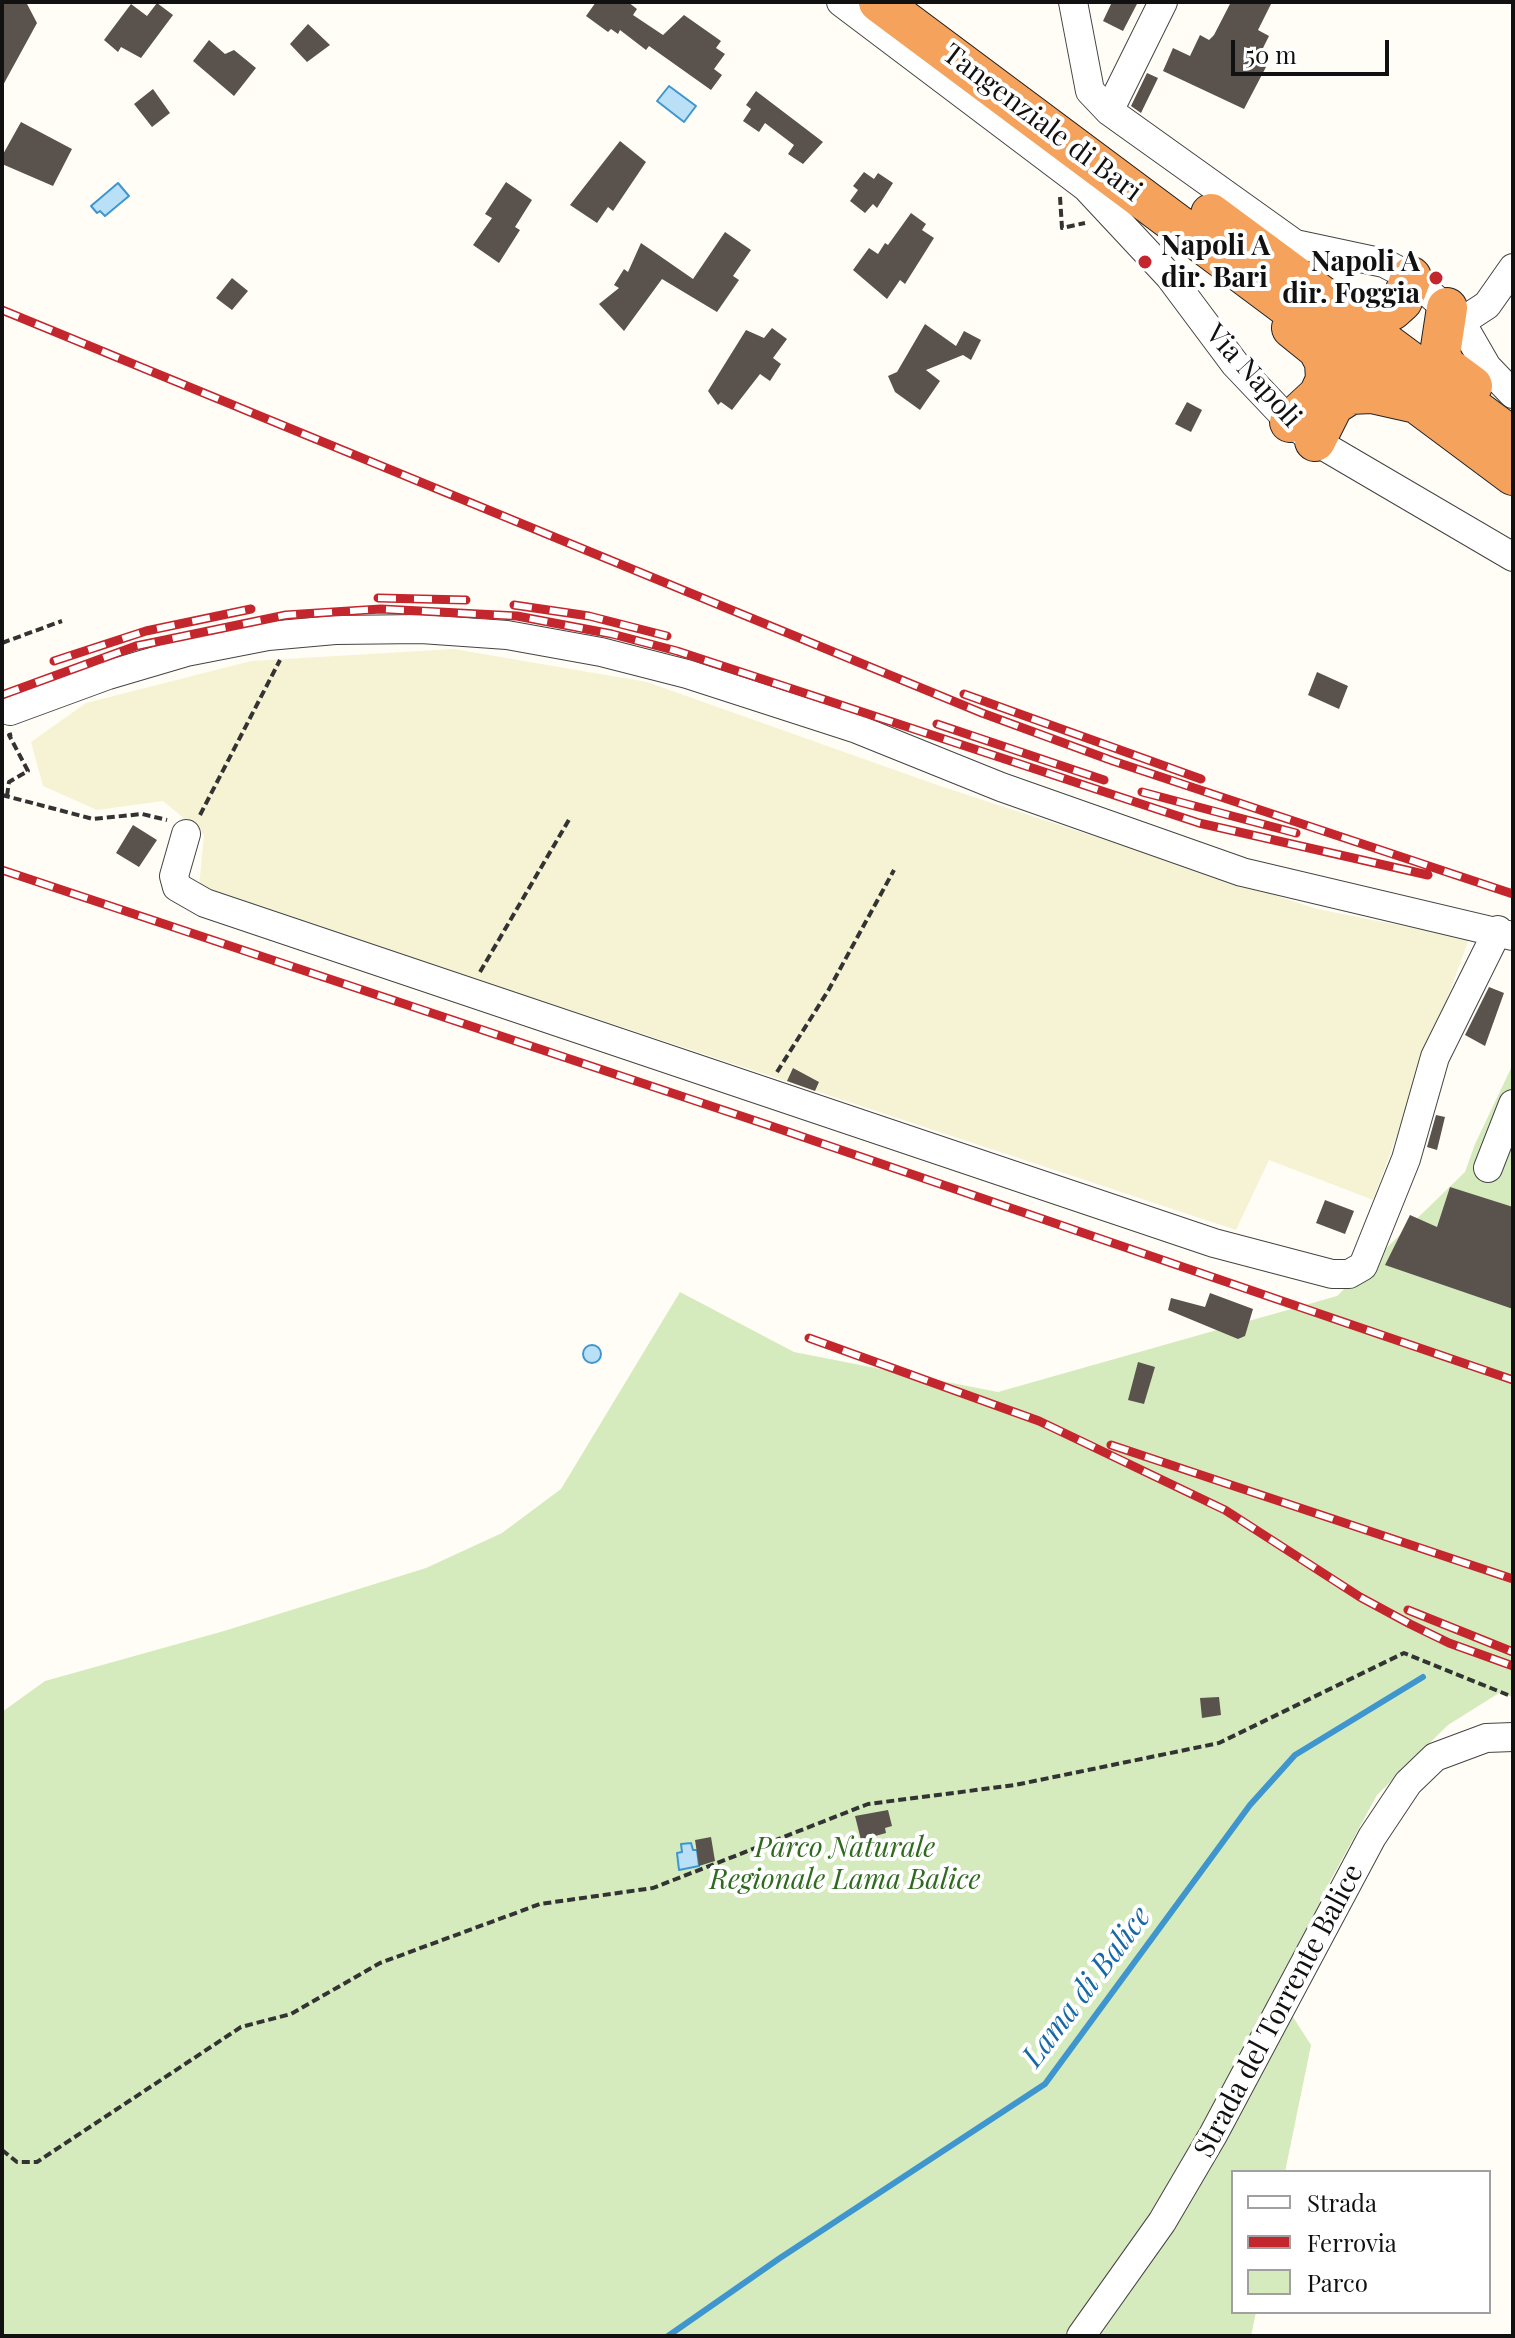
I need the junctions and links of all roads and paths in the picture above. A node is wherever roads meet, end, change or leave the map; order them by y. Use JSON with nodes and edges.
{"nodes":[{"id":1,"x":841,"y":2,"type":"edge"},
{"id":2,"x":879,"y":2,"type":"edge"},
{"id":3,"x":924,"y":2,"type":"edge"},
{"id":4,"x":1073,"y":2,"type":"edge"},
{"id":5,"x":1163,"y":2,"type":"edge"},
{"id":6,"x":1109,"y":111,"type":"junction"},
{"id":7,"x":1060,"y":196,"type":"dead end"},
{"id":8,"x":1094,"y":221,"type":"dead end"},
{"id":9,"x":1233,"y":265,"type":"junction"},
{"id":10,"x":1513,"y":268,"type":"edge"},
{"id":11,"x":1411,"y":277,"type":"junction"},
{"id":12,"x":1348,"y":314,"type":"junction"},
{"id":13,"x":1454,"y":315,"type":"junction"},
{"id":14,"x":1513,"y":394,"type":"edge"},
{"id":15,"x":1416,"y":403,"type":"junction"},
{"id":16,"x":1513,"y":422,"type":"edge"},
{"id":17,"x":1302,"y":432,"type":"junction"},
{"id":18,"x":1513,"y":438,"type":"edge"},
{"id":19,"x":1513,"y":475,"type":"edge"},
{"id":20,"x":1513,"y":557,"type":"edge"},
{"id":21,"x":62,"y":621,"type":"dead end"},
{"id":22,"x":2,"y":643,"type":"edge"},
{"id":23,"x":266,"y":659,"type":"dead end"},
{"id":24,"x":17,"y":720,"type":"joint"},
{"id":25,"x":5,"y":796,"type":"edge"},
{"id":26,"x":570,"y":818,"type":"dead end"},
{"id":27,"x":186,"y":834,"type":"junction"},
{"id":28,"x":894,"y":870,"type":"dead end"},
{"id":29,"x":1499,"y":931,"type":"edge"},
{"id":30,"x":468,"y":992,"type":"junction"},
{"id":31,"x":765,"y":1091,"type":"junction"},
{"id":32,"x":1513,"y":1104,"type":"edge"},
{"id":33,"x":1488,"y":1168,"type":"dead end"},
{"id":34,"x":1513,"y":1697,"type":"edge"},
{"id":35,"x":1513,"y":1737,"type":"edge"},
{"id":36,"x":2,"y":2150,"type":"edge"},
{"id":37,"x":1081,"y":2336,"type":"edge"}],
"edges":[{"from":1,"to":17,"type":"street","name":"Via Napoli"},
{"from":2,"to":9,"type":"highway","name":"Tangenziale di Bari"},
{"from":3,"to":12,"type":"highway","name":"Tangenziale di Bari"},
{"from":4,"to":6,"type":"street"},
{"from":5,"to":6,"type":"street"},
{"from":6,"to":11,"type":"street"},
{"from":7,"to":8,"type":"path"},
{"from":9,"to":15,"type":"highway","name":"Tangenziale di Bari"},
{"from":9,"to":17,"type":"highway"},
{"from":10,"to":13,"type":"street"},
{"from":11,"to":12,"type":"highway"},
{"from":11,"to":13,"type":"street"},
{"from":12,"to":18,"type":"highway","name":"Tangenziale di Bari"},
{"from":13,"to":14,"type":"street"},
{"from":13,"to":16,"type":"highway"},
{"from":15,"to":17,"type":"highway"},
{"from":15,"to":19,"type":"highway","name":"Tangenziale di Bari"},
{"from":17,"to":20,"type":"street","name":"Via Napoli"},
{"from":21,"to":22,"type":"path"},
{"from":23,"to":27,"type":"path"},
{"from":24,"to":25,"type":"path"},
{"from":24,"to":29,"type":"street"},
{"from":25,"to":27,"type":"path"},
{"from":26,"to":30,"type":"path"},
{"from":27,"to":30,"type":"street"},
{"from":28,"to":31,"type":"path"},
{"from":29,"to":31,"type":"street"},
{"from":30,"to":31,"type":"street"},
{"from":32,"to":33,"type":"street"},
{"from":34,"to":36,"type":"path"},
{"from":35,"to":37,"type":"street","name":"Strada del Torrente Balice"}]}
